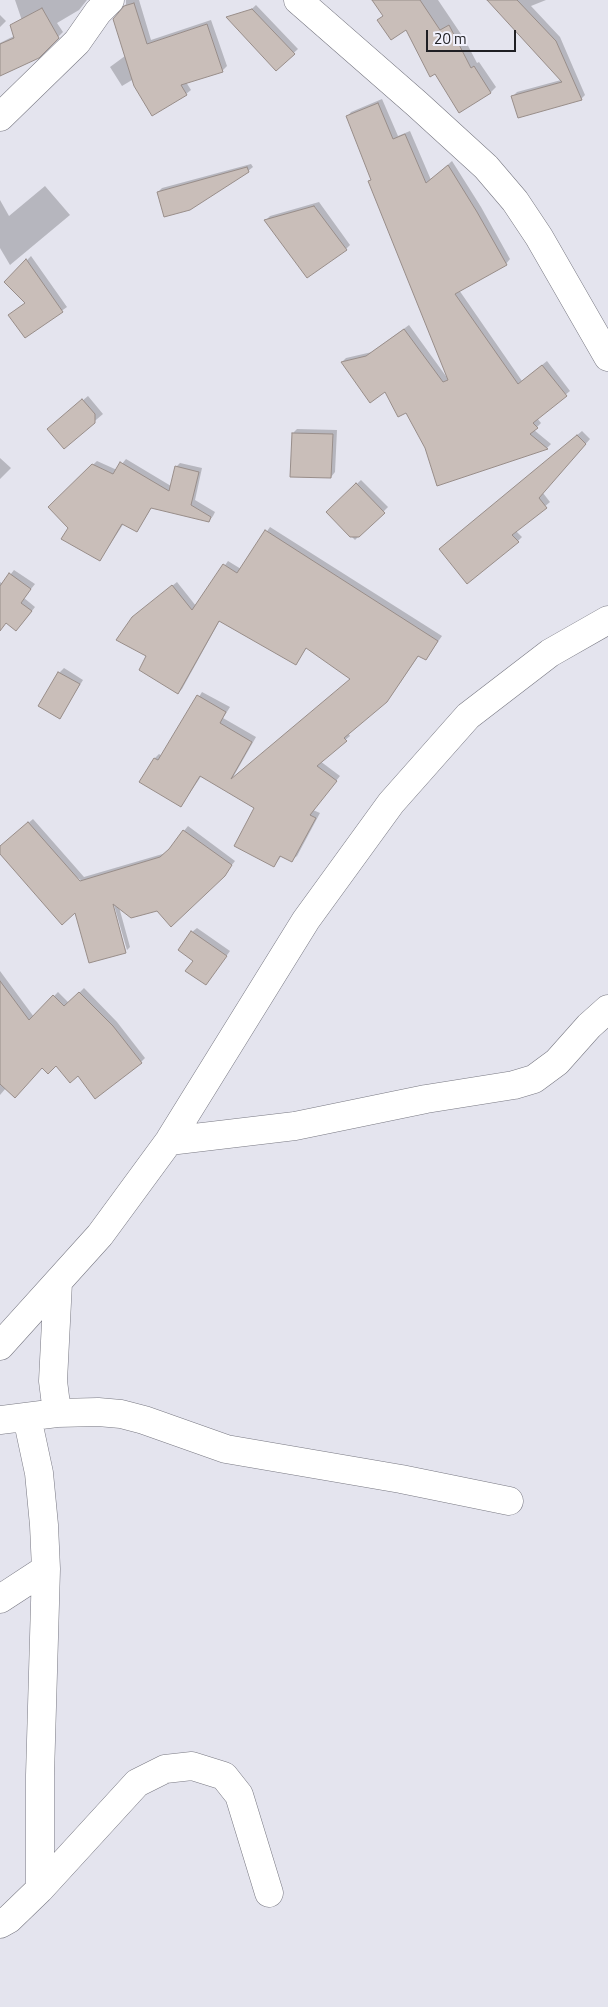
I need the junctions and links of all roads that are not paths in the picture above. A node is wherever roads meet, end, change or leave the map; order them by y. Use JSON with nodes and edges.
{"nodes":[{"id":1,"x":110,"y":0,"type":"edge"},
{"id":2,"x":298,"y":0,"type":"edge"},
{"id":3,"x":0,"y":117,"type":"edge"},
{"id":4,"x":608,"y":357,"type":"edge"},
{"id":5,"x":608,"y":620,"type":"edge"},
{"id":6,"x":608,"y":1009,"type":"edge"},
{"id":7,"x":169,"y":1140,"type":"junction"},
{"id":8,"x":58,"y":1282,"type":"junction"},
{"id":9,"x":0,"y":1346,"type":"edge"},
{"id":10,"x":57,"y":1414,"type":"junction"},
{"id":11,"x":27,"y":1417,"type":"junction"},
{"id":12,"x":0,"y":1420,"type":"edge"},
{"id":13,"x":508,"y":1501,"type":"dead end"},
{"id":14,"x":46,"y":1569,"type":"junction"},
{"id":15,"x":0,"y":1599,"type":"edge"},
{"id":16,"x":40,"y":1889,"type":"junction"},
{"id":17,"x":269,"y":1893,"type":"dead end"},
{"id":18,"x":0,"y":1924,"type":"edge"}],
"edges":[{"from":1,"to":3,"type":"street"},
{"from":2,"to":4,"type":"street"},
{"from":5,"to":7,"type":"street"},
{"from":6,"to":7,"type":"street"},
{"from":7,"to":8,"type":"street"},
{"from":8,"to":9,"type":"street"},
{"from":8,"to":10,"type":"street"},
{"from":10,"to":11,"type":"street"},
{"from":10,"to":13,"type":"street"},
{"from":11,"to":12,"type":"street"},
{"from":11,"to":14,"type":"street"},
{"from":14,"to":15,"type":"street"},
{"from":14,"to":16,"type":"street"},
{"from":16,"to":17,"type":"street"},
{"from":16,"to":18,"type":"street"}]}
